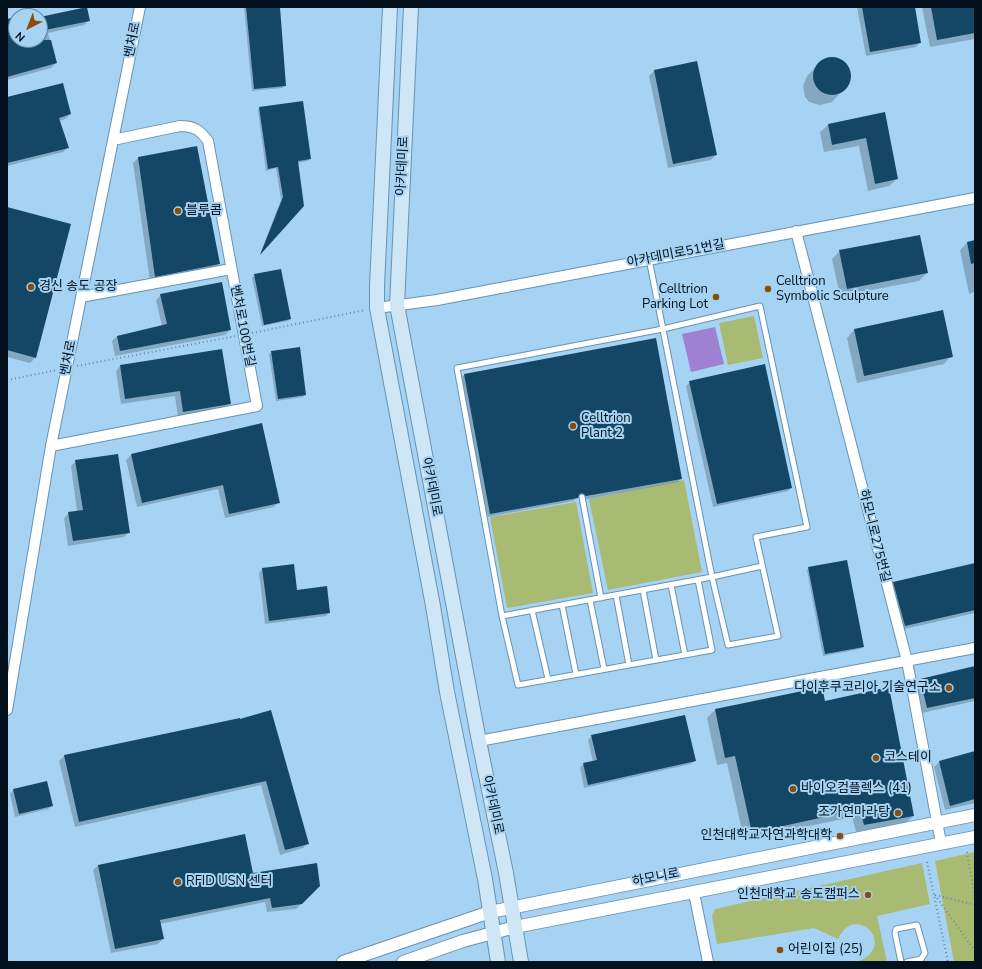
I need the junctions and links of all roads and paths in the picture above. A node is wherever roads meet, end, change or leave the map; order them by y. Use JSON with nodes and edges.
{"nodes":[{"id":1,"x":140,"y":7,"type":"edge"},
{"id":2,"x":390,"y":7,"type":"edge"},
{"id":3,"x":411,"y":7,"type":"edge"},
{"id":4,"x":113,"y":140,"type":"junction"},
{"id":5,"x":975,"y":198,"type":"edge"},
{"id":6,"x":796,"y":231,"type":"junction"},
{"id":7,"x":649,"y":259,"type":"junction"},
{"id":8,"x":231,"y":268,"type":"junction"},
{"id":9,"x":81,"y":297,"type":"junction"},
{"id":10,"x":397,"y":305,"type":"junction"},
{"id":11,"x":378,"y":308,"type":"junction"},
{"id":12,"x":663,"y":329,"type":"junction"},
{"id":13,"x":244,"y":335,"type":"junction"},
{"id":14,"x":67,"y":368,"type":"junction"},
{"id":15,"x":7,"y":380,"type":"edge"},
{"id":16,"x":51,"y":446,"type":"junction"},
{"id":17,"x":582,"y":497,"type":"dead end"},
{"id":18,"x":762,"y":566,"type":"junction"},
{"id":19,"x":712,"y":577,"type":"junction"},
{"id":20,"x":698,"y":580,"type":"junction"},
{"id":21,"x":671,"y":585,"type":"junction"},
{"id":22,"x":643,"y":590,"type":"junction"},
{"id":23,"x":616,"y":595,"type":"junction"},
{"id":24,"x":601,"y":598,"type":"junction"},
{"id":25,"x":590,"y":600,"type":"junction"},
{"id":26,"x":562,"y":605,"type":"junction"},
{"id":27,"x":532,"y":610,"type":"junction"},
{"id":28,"x":502,"y":616,"type":"junction"},
{"id":29,"x":975,"y":648,"type":"edge"},
{"id":30,"x":685,"y":655,"type":"junction"},
{"id":31,"x":656,"y":660,"type":"junction"},
{"id":32,"x":906,"y":661,"type":"junction"},
{"id":33,"x":629,"y":665,"type":"junction"},
{"id":34,"x":604,"y":669,"type":"junction"},
{"id":35,"x":576,"y":674,"type":"junction"},
{"id":36,"x":548,"y":680,"type":"junction"},
{"id":37,"x":9,"y":694,"type":"edge"},
{"id":38,"x":7,"y":710,"type":"edge"},
{"id":39,"x":479,"y":741,"type":"junction"},
{"id":40,"x":975,"y":815,"type":"edge"},
{"id":41,"x":938,"y":823,"type":"junction"},
{"id":42,"x":975,"y":837,"type":"edge"},
{"id":43,"x":941,"y":843,"type":"junction"},
{"id":44,"x":967,"y":852,"type":"dead end"},
{"id":45,"x":927,"y":862,"type":"dead end"},
{"id":46,"x":694,"y":892,"type":"junction"},
{"id":47,"x":934,"y":894,"type":"junction"},
{"id":48,"x":975,"y":898,"type":"edge"},
{"id":49,"x":975,"y":906,"type":"edge"},
{"id":50,"x":512,"y":907,"type":"junction"},
{"id":51,"x":490,"y":912,"type":"junction"},
{"id":52,"x":515,"y":927,"type":"junction"},
{"id":53,"x":494,"y":932,"type":"junction"},
{"id":54,"x":975,"y":951,"type":"edge"},
{"id":55,"x":342,"y":962,"type":"edge"},
{"id":56,"x":403,"y":962,"type":"edge"},
{"id":57,"x":498,"y":962,"type":"edge"},
{"id":58,"x":521,"y":962,"type":"edge"},
{"id":59,"x":708,"y":962,"type":"edge"},
{"id":60,"x":901,"y":962,"type":"edge"},
{"id":61,"x":907,"y":962,"type":"edge"},
{"id":62,"x":948,"y":962,"type":"edge"}],
"edges":[{"from":1,"to":4,"type":"street","name":"벤처로"},
{"from":2,"to":11,"type":"main road","name":"아카데미로"},
{"from":3,"to":10,"type":"main road","name":"아카데미로"},
{"from":4,"to":8,"type":"street","name":"벤처로100번길"},
{"from":4,"to":9,"type":"street","name":"벤처로"},
{"from":5,"to":6,"type":"street","name":"아카데미로51번길"},
{"from":6,"to":7,"type":"street","name":"아카데미로51번길"},
{"from":6,"to":32,"type":"street","name":"하모니로275번길"},
{"from":7,"to":10,"type":"street","name":"아카데미로51번길"},
{"from":7,"to":12,"type":"lane"},
{"from":8,"to":9,"type":"street"},
{"from":8,"to":13,"type":"street","name":"벤처로100번길"},
{"from":9,"to":14,"type":"street","name":"벤처로"},
{"from":10,"to":11,"type":"street","name":"아카데미로51번길"},
{"from":10,"to":39,"type":"main road","name":"아카데미로"},
{"from":11,"to":13,"type":"path"},
{"from":11,"to":51,"type":"main road","name":"아카데미로"},
{"from":12,"to":18,"type":"lane"},
{"from":12,"to":19,"type":"lane"},
{"from":12,"to":28,"type":"lane"},
{"from":13,"to":14,"type":"path"},
{"from":13,"to":16,"type":"street","name":"벤처로100번길"},
{"from":14,"to":15,"type":"path"},
{"from":14,"to":16,"type":"street","name":"벤처로"},
{"from":16,"to":37,"type":"street","name":"벤처로"},
{"from":17,"to":24,"type":"lane"},
{"from":18,"to":19,"type":"lane"},
{"from":18,"to":19,"type":"lane"},
{"from":19,"to":20,"type":"lane"},
{"from":20,"to":21,"type":"lane"},
{"from":20,"to":30,"type":"lane"},
{"from":21,"to":22,"type":"lane"},
{"from":21,"to":30,"type":"lane"},
{"from":22,"to":23,"type":"lane"},
{"from":22,"to":31,"type":"lane"},
{"from":23,"to":24,"type":"lane"},
{"from":23,"to":33,"type":"lane"},
{"from":24,"to":25,"type":"lane"},
{"from":25,"to":26,"type":"lane"},
{"from":25,"to":34,"type":"lane"},
{"from":26,"to":27,"type":"lane"},
{"from":26,"to":35,"type":"lane"},
{"from":27,"to":28,"type":"lane"},
{"from":27,"to":36,"type":"lane"},
{"from":28,"to":36,"type":"lane"},
{"from":29,"to":32,"type":"street"},
{"from":30,"to":31,"type":"lane"},
{"from":31,"to":33,"type":"lane"},
{"from":32,"to":39,"type":"street"},
{"from":32,"to":41,"type":"street","name":"하모니로275번길"},
{"from":33,"to":34,"type":"lane"},
{"from":34,"to":35,"type":"lane"},
{"from":35,"to":36,"type":"lane"},
{"from":37,"to":38,"type":"street","name":"벤처로"},
{"from":39,"to":50,"type":"main road","name":"아카데미로"},
{"from":40,"to":41,"type":"street","name":"하모니로"},
{"from":41,"to":43,"type":"street","name":"하모니로275번길"},
{"from":41,"to":50,"type":"street","name":"하모니로"},
{"from":42,"to":43,"type":"street","name":"하모니로"},
{"from":43,"to":46,"type":"street","name":"하모니로"},
{"from":44,"to":48,"type":"path"},
{"from":45,"to":47,"type":"path"},
{"from":46,"to":52,"type":"street","name":"하모니로"},
{"from":46,"to":59,"type":"street"},
{"from":47,"to":49,"type":"path"},
{"from":47,"to":54,"type":"path"},
{"from":47,"to":62,"type":"path"},
{"from":50,"to":51,"type":"street","name":"하모니로"},
{"from":50,"to":52,"type":"main road","name":"아카데미로"},
{"from":51,"to":53,"type":"main road","name":"아카데미로"},
{"from":51,"to":55,"type":"street","name":"하모니로"},
{"from":52,"to":53,"type":"street","name":"하모니로"},
{"from":52,"to":58,"type":"main road","name":"아카데미로"},
{"from":53,"to":56,"type":"street","name":"하모니로"},
{"from":53,"to":57,"type":"main road","name":"아카데미로"},
{"from":60,"to":61,"type":"lane"}]}
